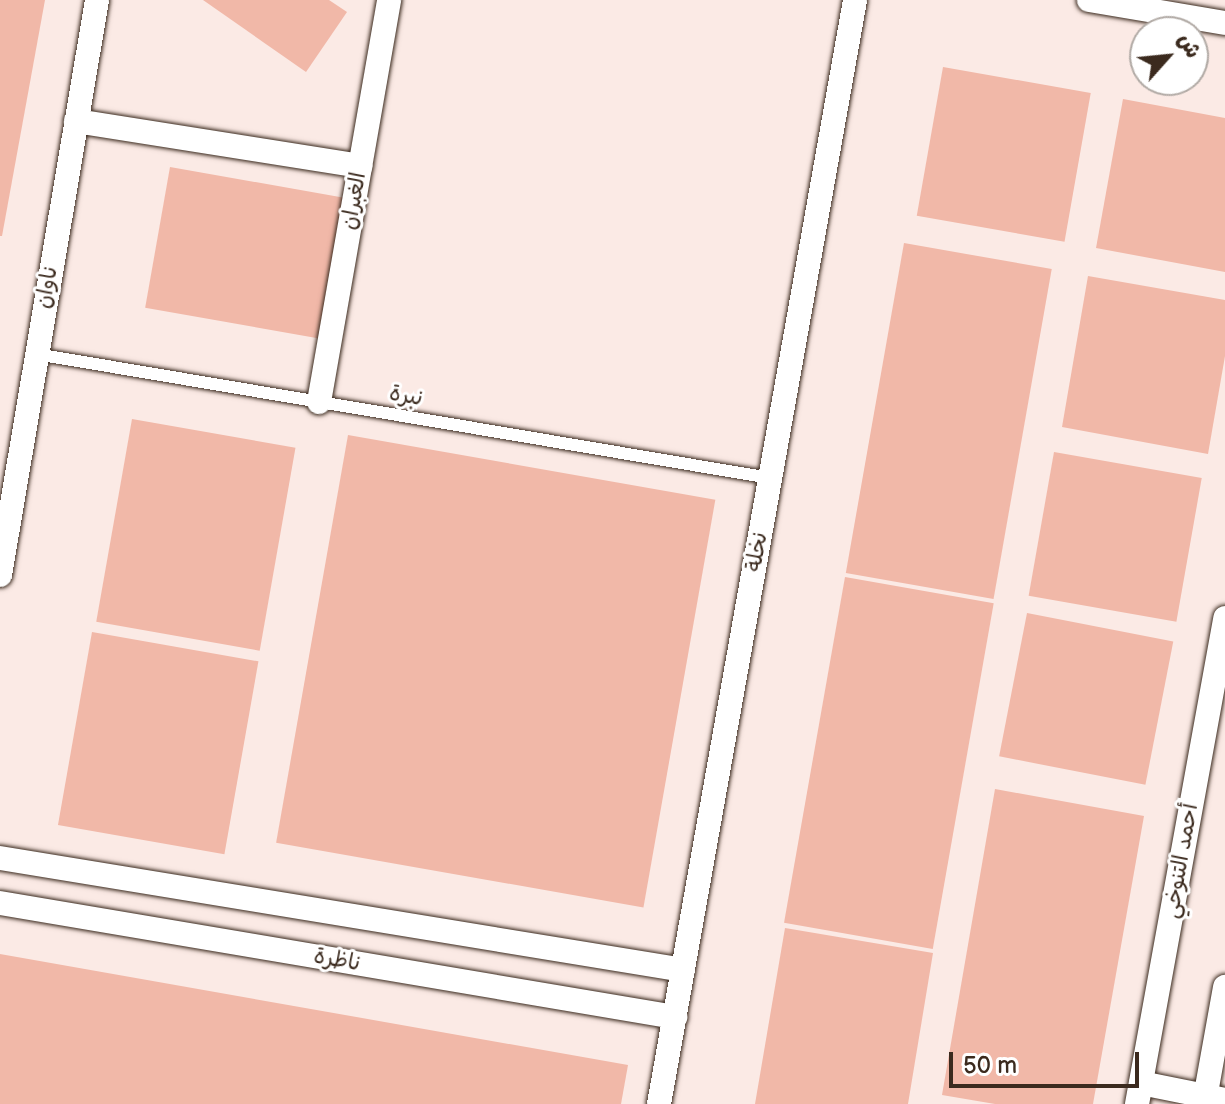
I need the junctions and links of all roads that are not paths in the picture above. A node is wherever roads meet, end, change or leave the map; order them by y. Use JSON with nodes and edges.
{"nodes":[{"id":1,"x":97,"y":0,"type":"edge"},
{"id":2,"x":389,"y":0,"type":"edge"},
{"id":3,"x":855,"y":0,"type":"edge"},
{"id":4,"x":1089,"y":0,"type":"edge"},
{"id":5,"x":1225,"y":23,"type":"edge"},
{"id":6,"x":76,"y":121,"type":"junction"},
{"id":7,"x":360,"y":166,"type":"junction"},
{"id":8,"x":36,"y":354,"type":"junction"},
{"id":9,"x":319,"y":402,"type":"junction"},
{"id":10,"x":770,"y":478,"type":"junction"},
{"id":11,"x":0,"y":575,"type":"edge"},
{"id":12,"x":1225,"y":618,"type":"edge"},
{"id":13,"x":0,"y":858,"type":"edge"},
{"id":14,"x":0,"y":903,"type":"edge"},
{"id":15,"x":683,"y":970,"type":"junction"},
{"id":16,"x":1225,"y":987,"type":"edge"},
{"id":17,"x":675,"y":1017,"type":"junction"},
{"id":18,"x":1139,"y":1093,"type":"edge"},
{"id":19,"x":1211,"y":1100,"type":"edge"},
{"id":20,"x":659,"y":1104,"type":"edge"}],
"edges":[{"from":1,"to":6,"type":"street","name":"ناوان"},
{"from":2,"to":7,"type":"street","name":"الغبران"},
{"from":3,"to":10,"type":"street","name":"نخلة"},
{"from":4,"to":5,"type":"street"},
{"from":6,"to":7,"type":"street"},
{"from":6,"to":8,"type":"street","name":"ناوان"},
{"from":7,"to":9,"type":"street","name":"الغبران"},
{"from":8,"to":9,"type":"lane","name":"نبرة"},
{"from":8,"to":11,"type":"street","name":"ناوان"},
{"from":9,"to":10,"type":"lane","name":"نبرة"},
{"from":10,"to":15,"type":"street","name":"نخلة"},
{"from":12,"to":18,"type":"street","name":"أحمد التنوخي"},
{"from":13,"to":15,"type":"street"},
{"from":14,"to":17,"type":"street","name":"ناظرة"},
{"from":15,"to":17,"type":"street","name":"نخلة"},
{"from":16,"to":19,"type":"street"},
{"from":17,"to":20,"type":"street","name":"نخلة"},
{"from":18,"to":19,"type":"street"}]}
